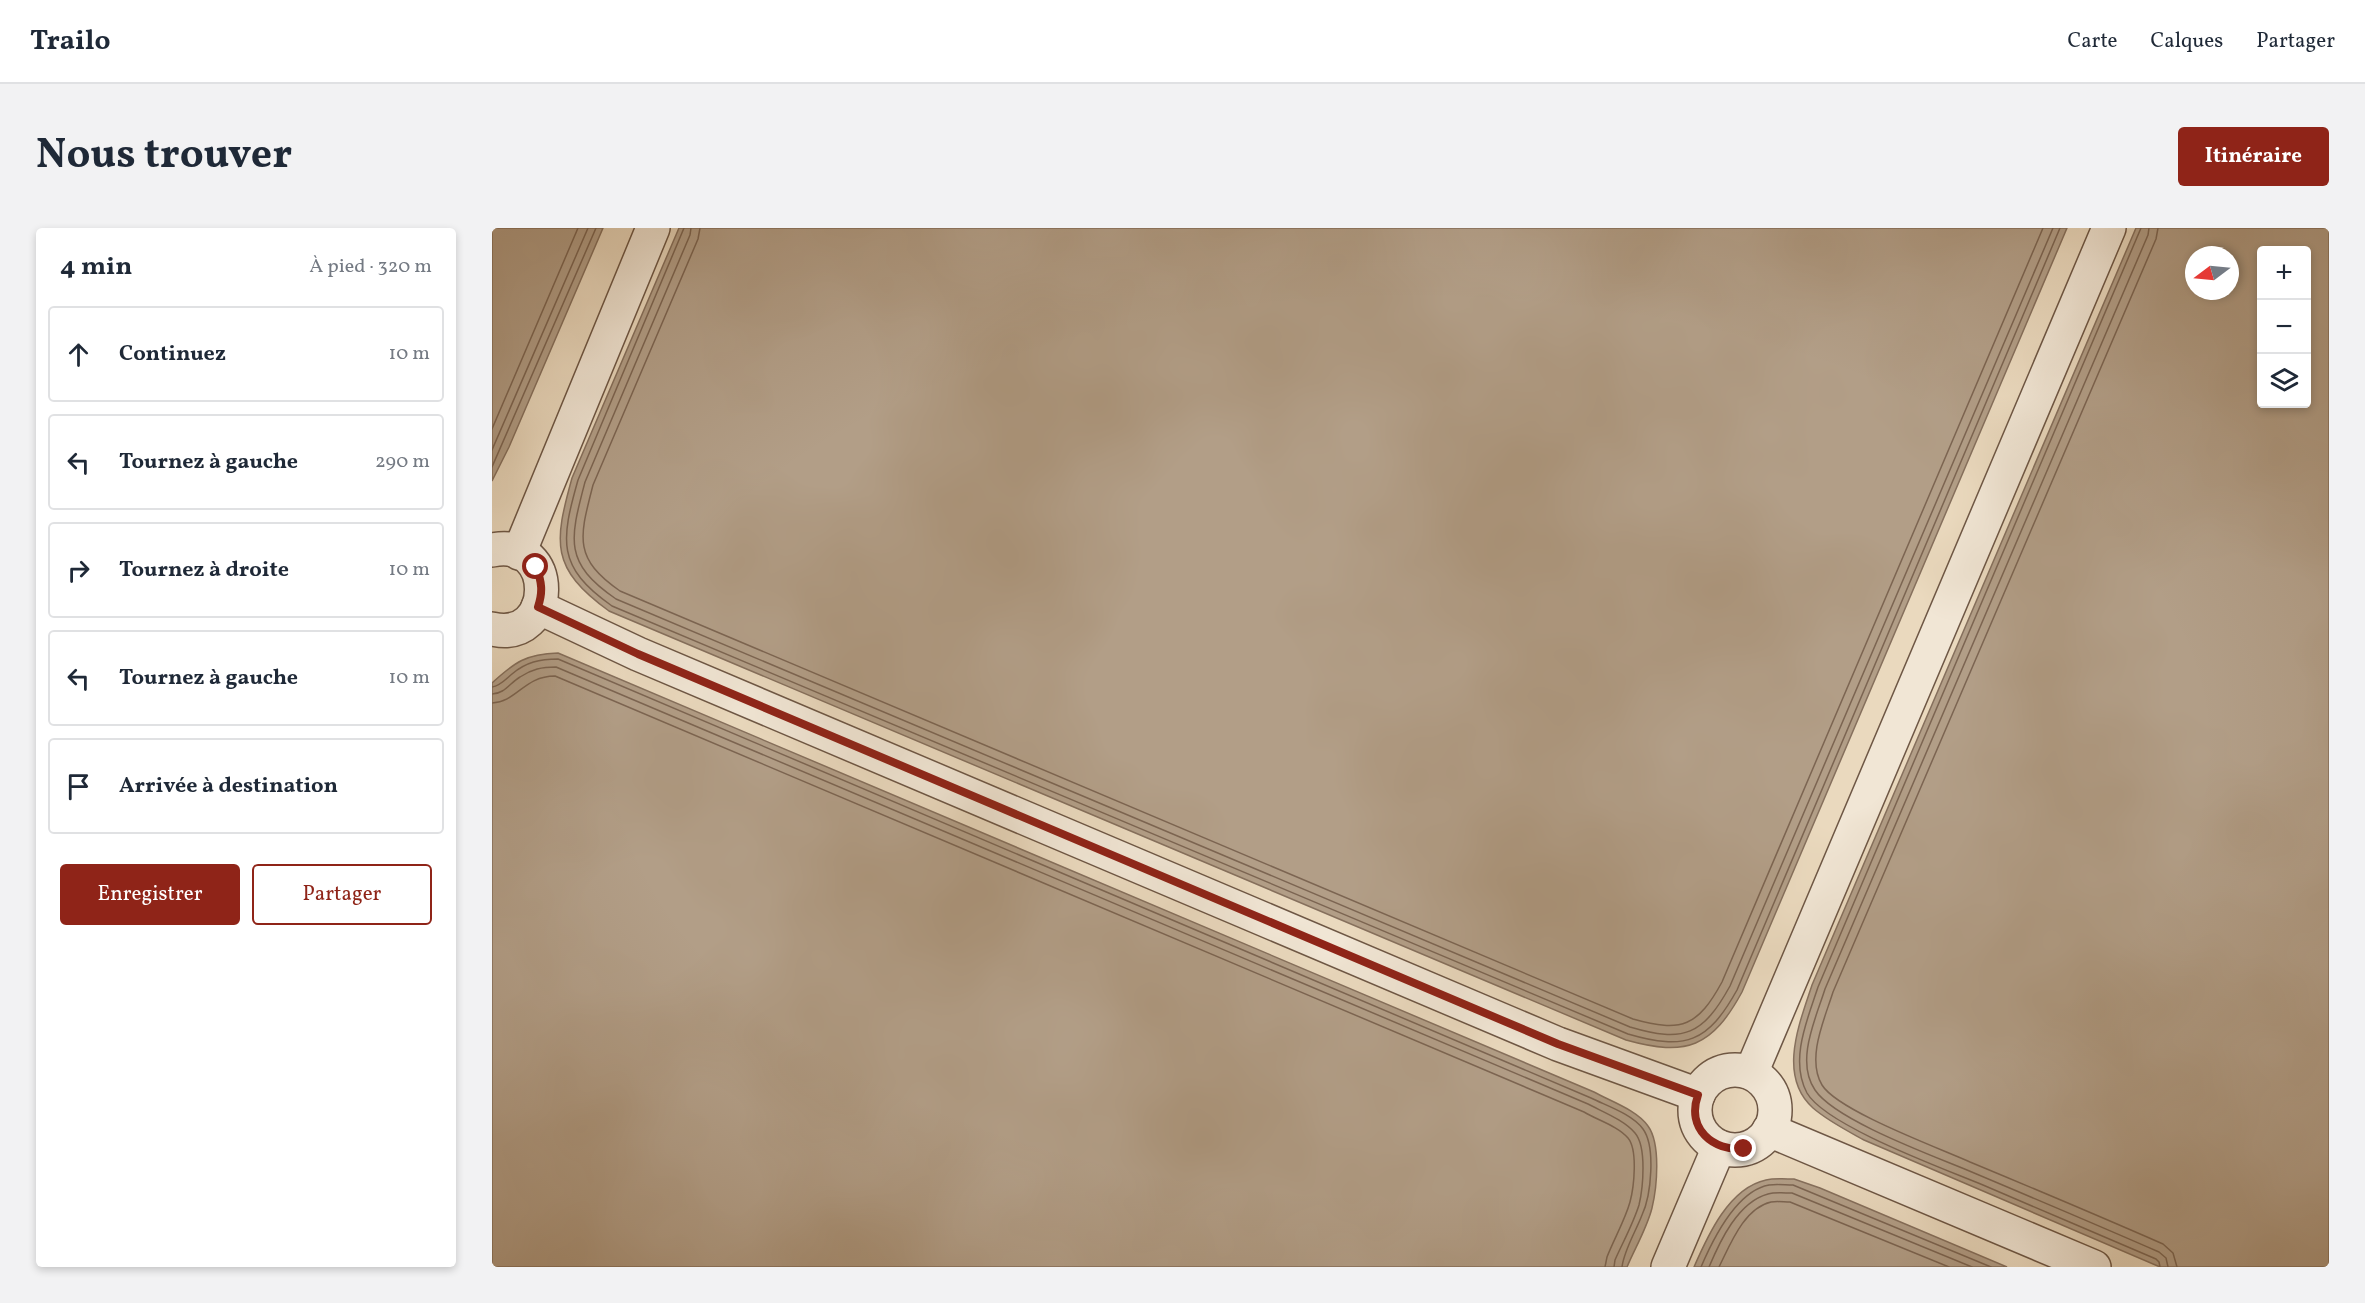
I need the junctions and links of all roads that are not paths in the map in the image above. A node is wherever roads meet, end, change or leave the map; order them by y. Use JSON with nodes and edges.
{"nodes":[{"id":1,"x":653,"y":228,"type":"edge"},
{"id":2,"x":2109,"y":228,"type":"edge"},
{"id":3,"x":505,"y":551,"type":"edge"},
{"id":4,"x":538,"y":607,"type":"junction"},
{"id":5,"x":492,"y":629,"type":"edge"},
{"id":6,"x":1751,"y":1073,"type":"junction"},
{"id":7,"x":1698,"y":1095,"type":"junction"},
{"id":8,"x":1769,"y":1130,"type":"junction"},
{"id":9,"x":1719,"y":1147,"type":"junction"},
{"id":10,"x":1668,"y":1267,"type":"edge"},
{"id":11,"x":2094,"y":1267,"type":"edge"}],
"edges":[{"from":1,"to":3,"type":"lane"},
{"from":2,"to":6,"type":"lane"},
{"from":3,"to":4,"type":"lane"},
{"from":4,"to":5,"type":"lane"},
{"from":4,"to":7,"type":"lane"},
{"from":6,"to":7,"type":"lane"},
{"from":6,"to":8,"type":"lane"},
{"from":7,"to":9,"type":"lane"},
{"from":8,"to":9,"type":"lane"},
{"from":8,"to":11,"type":"lane"},
{"from":9,"to":10,"type":"lane"}]}
